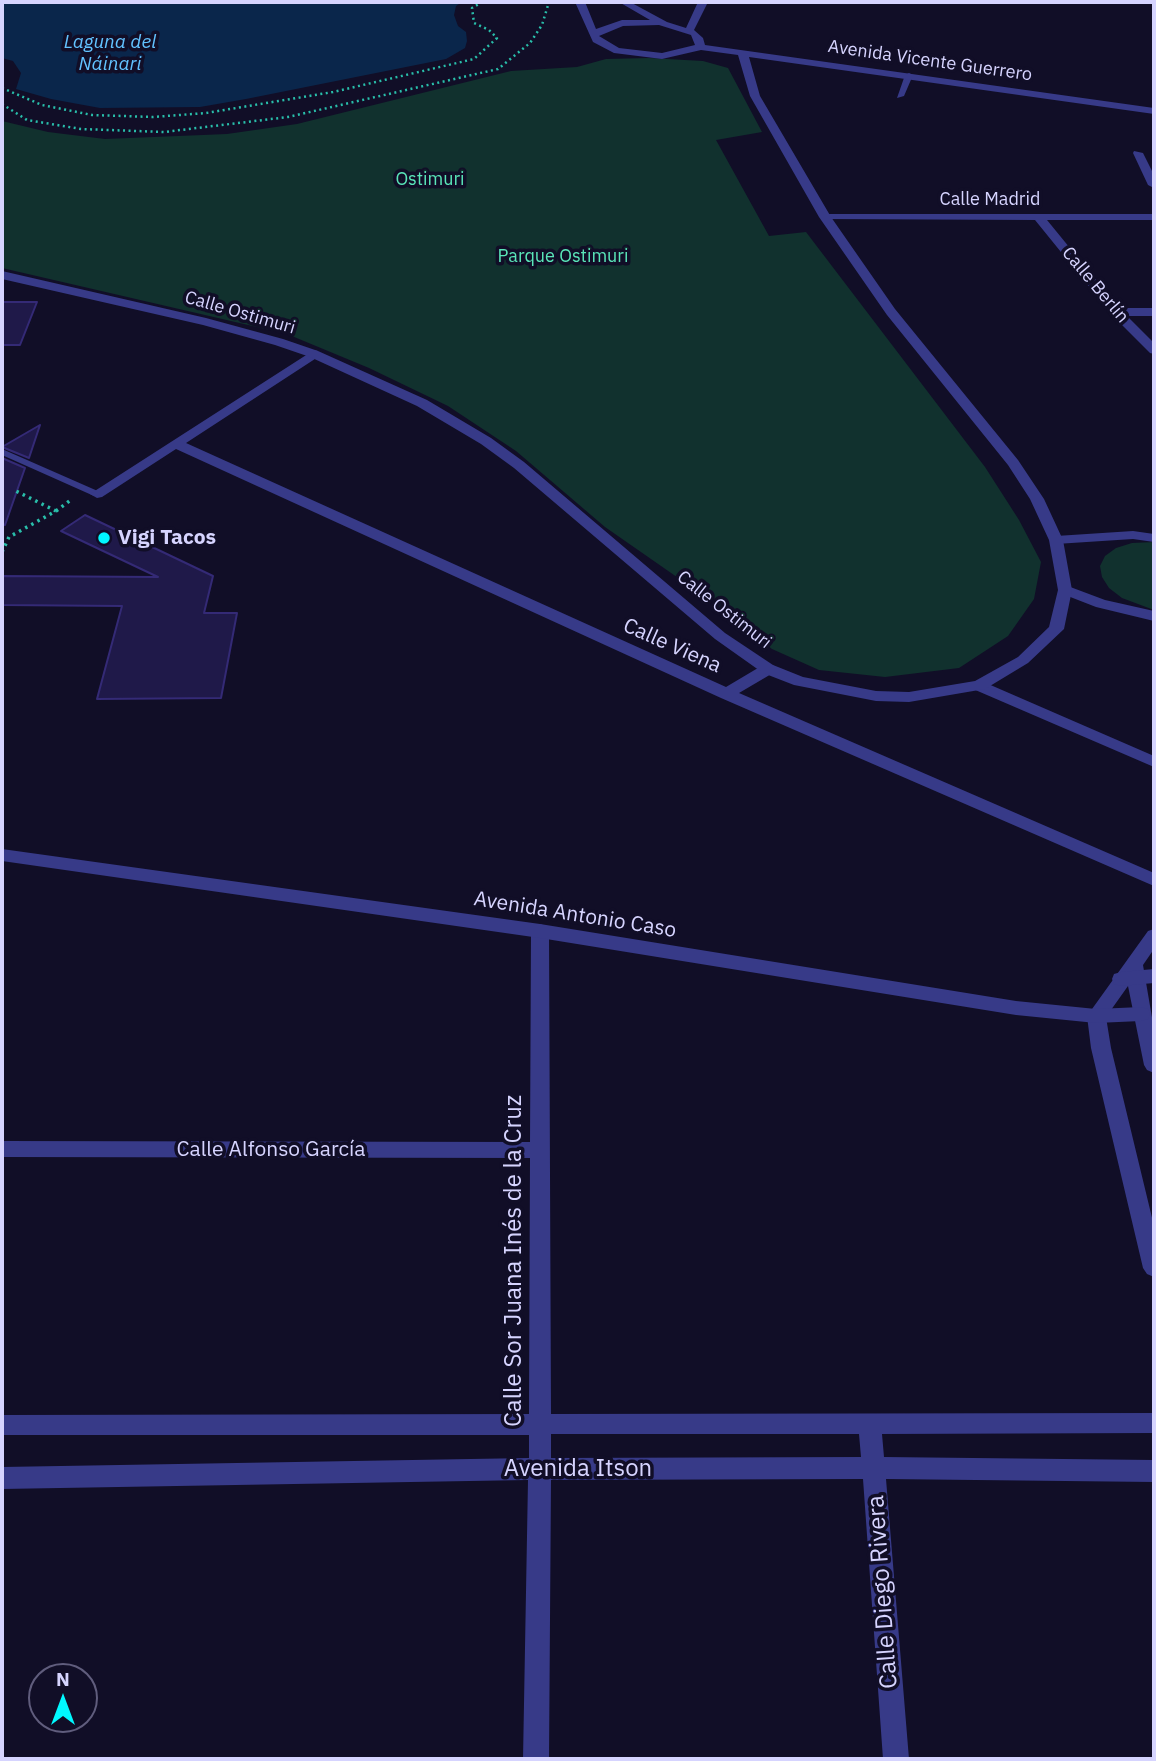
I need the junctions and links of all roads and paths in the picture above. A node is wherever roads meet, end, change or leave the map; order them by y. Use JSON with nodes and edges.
{"nodes":[{"id":1,"x":482,"y":2,"type":"edge"},
{"id":2,"x":549,"y":2,"type":"edge"},
{"id":3,"x":580,"y":2,"type":"edge"},
{"id":4,"x":624,"y":2,"type":"edge"},
{"id":5,"x":703,"y":2,"type":"edge"},
{"id":6,"x":664,"y":24,"type":"junction"},
{"id":7,"x":689,"y":31,"type":"junction"},
{"id":8,"x":593,"y":35,"type":"junction"},
{"id":9,"x":700,"y":47,"type":"junction"},
{"id":10,"x":742,"y":51,"type":"junction"},
{"id":11,"x":909,"y":75,"type":"junction"},
{"id":12,"x":2,"y":88,"type":"edge"},
{"id":13,"x":900,"y":96,"type":"dead end"},
{"id":14,"x":2,"y":104,"type":"edge"},
{"id":15,"x":1154,"y":111,"type":"edge"},
{"id":16,"x":1138,"y":153,"type":"dead end"},
{"id":17,"x":1154,"y":184,"type":"edge"},
{"id":18,"x":825,"y":217,"type":"junction"},
{"id":19,"x":1038,"y":217,"type":"junction"},
{"id":20,"x":1154,"y":217,"type":"edge"},
{"id":21,"x":2,"y":275,"type":"edge"},
{"id":22,"x":1115,"y":312,"type":"junction"},
{"id":23,"x":1154,"y":312,"type":"edge"},
{"id":24,"x":1154,"y":350,"type":"edge"},
{"id":25,"x":313,"y":354,"type":"junction"},
{"id":26,"x":175,"y":443,"type":"junction"},
{"id":27,"x":2,"y":452,"type":"edge"},
{"id":28,"x":16,"y":491,"type":"dead end"},
{"id":29,"x":97,"y":494,"type":"joint"},
{"id":30,"x":1154,"y":538,"type":"edge"},
{"id":31,"x":1056,"y":540,"type":"junction"},
{"id":32,"x":2,"y":551,"type":"edge"},
{"id":33,"x":1065,"y":590,"type":"junction"},
{"id":34,"x":1154,"y":616,"type":"edge"},
{"id":35,"x":768,"y":669,"type":"junction"},
{"id":36,"x":979,"y":685,"type":"junction"},
{"id":37,"x":727,"y":694,"type":"junction"},
{"id":38,"x":1154,"y":762,"type":"edge"},
{"id":39,"x":2,"y":855,"type":"edge"},
{"id":40,"x":1154,"y":880,"type":"edge"},
{"id":41,"x":540,"y":932,"type":"junction"},
{"id":42,"x":1154,"y":936,"type":"edge"},
{"id":43,"x":1136,"y":974,"type":"edge"},
{"id":44,"x":1141,"y":1014,"type":"junction"},
{"id":45,"x":1096,"y":1016,"type":"junction"},
{"id":46,"x":1154,"y":1065,"type":"edge"},
{"id":47,"x":2,"y":1149,"type":"edge"},
{"id":48,"x":540,"y":1150,"type":"junction"},
{"id":49,"x":1154,"y":1268,"type":"edge"},
{"id":50,"x":1154,"y":1423,"type":"edge"},
{"id":51,"x":2,"y":1425,"type":"edge"},
{"id":52,"x":540,"y":1425,"type":"junction"},
{"id":53,"x":870,"y":1426,"type":"junction"},
{"id":54,"x":874,"y":1468,"type":"junction"},
{"id":55,"x":540,"y":1469,"type":"junction"},
{"id":56,"x":1154,"y":1471,"type":"edge"},
{"id":57,"x":2,"y":1478,"type":"edge"},
{"id":58,"x":536,"y":1759,"type":"edge"},
{"id":59,"x":896,"y":1759,"type":"edge"}],
"edges":[{"from":1,"to":12,"type":"path"},
{"from":2,"to":14,"type":"path"},
{"from":3,"to":8,"type":"street"},
{"from":4,"to":6,"type":"street"},
{"from":5,"to":7,"type":"street"},
{"from":6,"to":7,"type":"street"},
{"from":6,"to":8,"type":"street"},
{"from":7,"to":9,"type":"street"},
{"from":8,"to":9,"type":"street","name":"Avenida Vicente Guerrero"},
{"from":9,"to":10,"type":"street","name":"Avenida Vicente Guerrero"},
{"from":10,"to":11,"type":"street","name":"Avenida Vicente Guerrero"},
{"from":10,"to":18,"type":"street","name":"Calle Ostimuri"},
{"from":11,"to":13,"type":"lane"},
{"from":11,"to":15,"type":"street","name":"Avenida Vicente Guerrero"},
{"from":16,"to":17,"type":"street"},
{"from":18,"to":19,"type":"street","name":"Calle Madrid"},
{"from":18,"to":31,"type":"street","name":"Calle Ostimuri"},
{"from":19,"to":20,"type":"street","name":"Calle Madrid"},
{"from":19,"to":22,"type":"street","name":"Calle Berlín"},
{"from":21,"to":25,"type":"street","name":"Calle Ostimuri"},
{"from":22,"to":23,"type":"street"},
{"from":22,"to":24,"type":"street","name":"Calle Berlín"},
{"from":25,"to":26,"type":"street"},
{"from":25,"to":35,"type":"street","name":"Calle Ostimuri"},
{"from":26,"to":29,"type":"street"},
{"from":26,"to":37,"type":"street","name":"Calle Viena"},
{"from":27,"to":29,"type":"lane"},
{"from":28,"to":32,"type":"path"},
{"from":30,"to":31,"type":"street"},
{"from":31,"to":33,"type":"street","name":"Calle Ostimuri"},
{"from":33,"to":34,"type":"street"},
{"from":33,"to":36,"type":"street","name":"Calle Ostimuri"},
{"from":35,"to":36,"type":"street","name":"Calle Ostimuri"},
{"from":35,"to":37,"type":"street"},
{"from":36,"to":38,"type":"street"},
{"from":37,"to":40,"type":"street","name":"Calle Viena"},
{"from":39,"to":41,"type":"street","name":"Avenida Antonio Caso"},
{"from":41,"to":45,"type":"street","name":"Avenida Antonio Caso"},
{"from":41,"to":48,"type":"street","name":"Calle Sor Juana Inés de la Cruz"},
{"from":42,"to":43,"type":"street"},
{"from":43,"to":44,"type":"street"},
{"from":43,"to":45,"type":"street"},
{"from":44,"to":45,"type":"street","name":"Avenida Antonio Caso"},
{"from":44,"to":46,"type":"street"},
{"from":45,"to":49,"type":"street"},
{"from":47,"to":48,"type":"street","name":"Calle Alfonso García"},
{"from":48,"to":52,"type":"street","name":"Calle Sor Juana Inés de la Cruz"},
{"from":50,"to":53,"type":"street","name":"Avenida Itson"},
{"from":51,"to":52,"type":"street","name":"Avenida Itson"},
{"from":52,"to":53,"type":"street","name":"Avenida Itson"},
{"from":52,"to":55,"type":"street","name":"Calle Sor Juana Inés de la Cruz"},
{"from":53,"to":54,"type":"street","name":"Calle Diego Rivera"},
{"from":54,"to":55,"type":"street","name":"Avenida Itson"},
{"from":54,"to":56,"type":"street","name":"Avenida Itson"},
{"from":54,"to":59,"type":"street","name":"Calle Diego Rivera"},
{"from":55,"to":57,"type":"street","name":"Avenida Itson"},
{"from":55,"to":58,"type":"street","name":"Calle Sor Juana Inés de la Cruz"}]}
